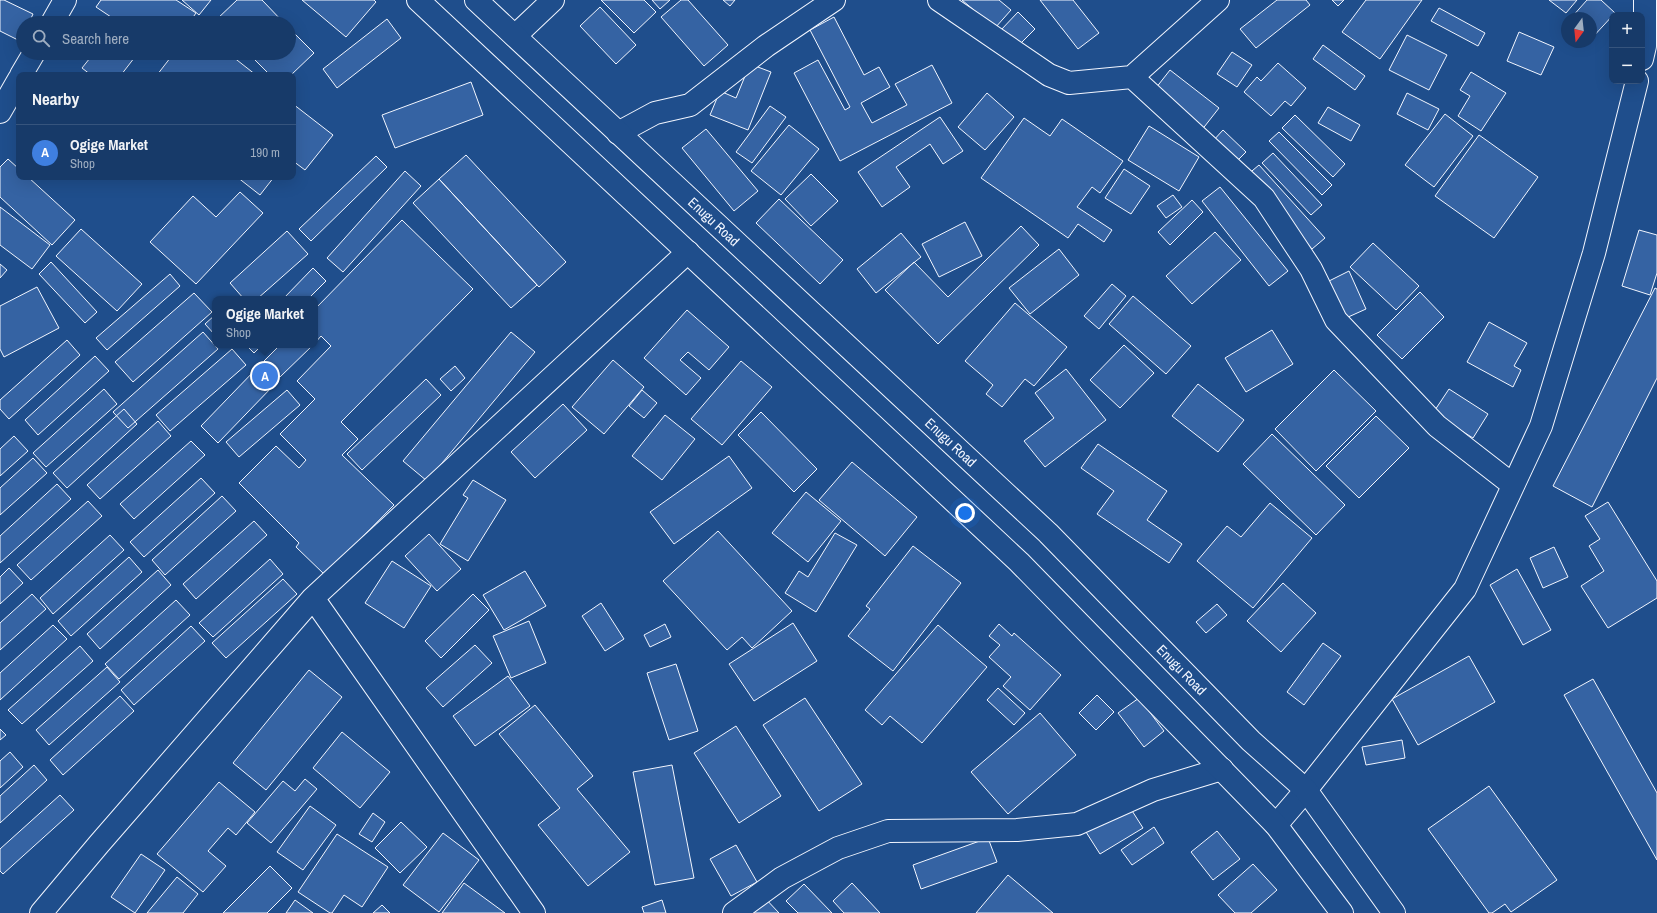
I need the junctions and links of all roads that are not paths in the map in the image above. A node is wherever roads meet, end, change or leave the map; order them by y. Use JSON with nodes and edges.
{"nodes":[{"id":1,"x":65,"y":0,"type":"edge"},
{"id":2,"x":418,"y":0,"type":"edge"},
{"id":3,"x":476,"y":0,"type":"edge"},
{"id":4,"x":553,"y":0,"type":"edge"},
{"id":5,"x":834,"y":0,"type":"edge"},
{"id":6,"x":939,"y":0,"type":"edge"},
{"id":7,"x":1218,"y":0,"type":"edge"},
{"id":8,"x":1644,"y":0,"type":"edge"},
{"id":9,"x":56,"y":16,"type":"edge"},
{"id":10,"x":515,"y":36,"type":"junction"},
{"id":11,"x":1645,"y":48,"type":"edge"},
{"id":12,"x":30,"y":60,"type":"edge"},
{"id":13,"x":24,"y":72,"type":"edge"},
{"id":14,"x":1132,"y":77,"type":"junction"},
{"id":15,"x":16,"y":84,"type":"edge"},
{"id":16,"x":1635,"y":84,"type":"edge"},
{"id":17,"x":0,"y":112,"type":"edge"},
{"id":18,"x":618,"y":133,"type":"junction"},
{"id":19,"x":688,"y":252,"type":"junction"},
{"id":20,"x":1513,"y":485,"type":"junction"},
{"id":21,"x":313,"y":598,"type":"junction"},
{"id":22,"x":1222,"y":769,"type":"junction"},
{"id":23,"x":1306,"y":790,"type":"junction"},
{"id":24,"x":1276,"y":825,"type":"junction"},
{"id":25,"x":41,"y":913,"type":"edge"},
{"id":26,"x":534,"y":913,"type":"edge"},
{"id":27,"x":734,"y":913,"type":"edge"},
{"id":28,"x":1342,"y":913,"type":"edge"},
{"id":29,"x":1394,"y":913,"type":"edge"}],
"edges":[{"from":1,"to":9,"type":"street"},
{"from":2,"to":19,"type":"street"},
{"from":3,"to":10,"type":"street","name":"Enugu Road"},
{"from":4,"to":10,"type":"street"},
{"from":5,"to":18,"type":"street"},
{"from":6,"to":14,"type":"street"},
{"from":7,"to":14,"type":"street"},
{"from":8,"to":11,"type":"street"},
{"from":10,"to":18,"type":"street","name":"Enugu Road"},
{"from":12,"to":13,"type":"street"},
{"from":14,"to":20,"type":"street"},
{"from":15,"to":17,"type":"street"},
{"from":16,"to":20,"type":"street"},
{"from":18,"to":23,"type":"street","name":"Enugu Road"},
{"from":19,"to":21,"type":"street"},
{"from":19,"to":22,"type":"street"},
{"from":20,"to":23,"type":"street"},
{"from":21,"to":25,"type":"street"},
{"from":21,"to":26,"type":"street"},
{"from":22,"to":24,"type":"street"},
{"from":22,"to":27,"type":"street"},
{"from":23,"to":24,"type":"street"},
{"from":23,"to":29,"type":"street","name":"Enugu Road"},
{"from":24,"to":28,"type":"street"}]}
